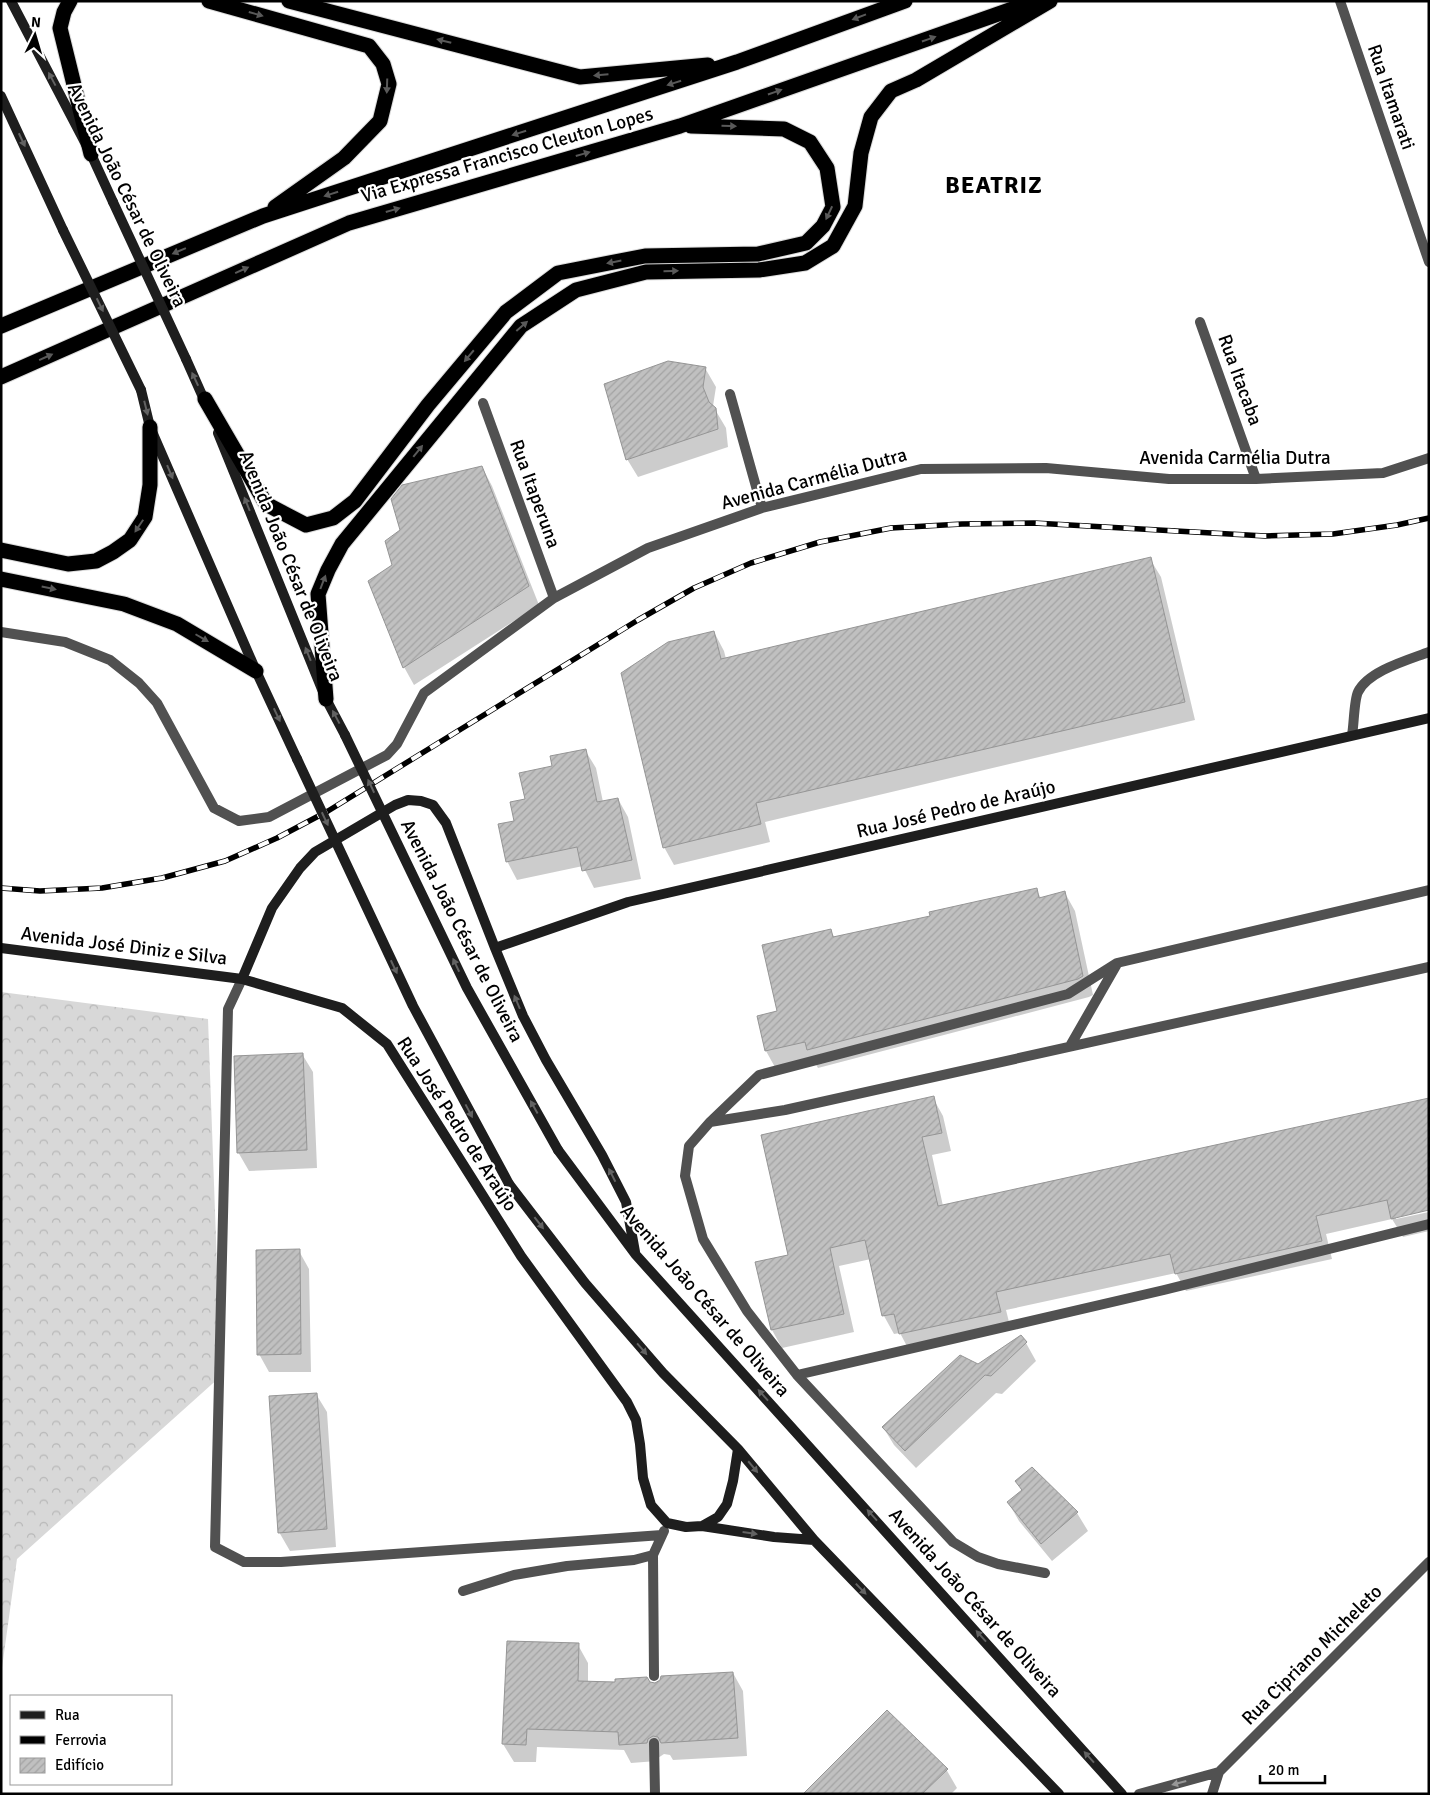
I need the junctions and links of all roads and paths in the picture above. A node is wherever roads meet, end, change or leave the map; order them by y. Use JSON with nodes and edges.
{"nodes":[{"id":1,"x":11,"y":1,"type":"edge"},
{"id":2,"x":70,"y":1,"type":"edge"},
{"id":3,"x":209,"y":1,"type":"edge"},
{"id":4,"x":905,"y":1,"type":"edge"},
{"id":5,"x":1035,"y":1,"type":"edge"},
{"id":6,"x":1050,"y":1,"type":"edge"},
{"id":7,"x":1340,"y":1,"type":"edge"},
{"id":8,"x":296,"y":2,"type":"edge"},
{"id":9,"x":737,"y":62,"type":"junction"},
{"id":10,"x":1,"y":96,"type":"edge"},
{"id":11,"x":680,"y":126,"type":"junction"},
{"id":12,"x":90,"y":154,"type":"junction"},
{"id":13,"x":263,"y":216,"type":"junction"},
{"id":14,"x":1429,"y":262,"type":"edge"},
{"id":15,"x":1200,"y":322,"type":"dead end"},
{"id":16,"x":1,"y":326,"type":"edge"},
{"id":17,"x":1,"y":376,"type":"edge"},
{"id":18,"x":730,"y":394,"type":"dead end"},
{"id":19,"x":205,"y":399,"type":"junction"},
{"id":20,"x":483,"y":402,"type":"dead end"},
{"id":21,"x":150,"y":427,"type":"junction"},
{"id":22,"x":1429,"y":458,"type":"edge"},
{"id":23,"x":1256,"y":479,"type":"junction"},
{"id":24,"x":762,"y":508,"type":"junction"},
{"id":25,"x":1,"y":550,"type":"edge"},
{"id":26,"x":1,"y":579,"type":"edge"},
{"id":27,"x":554,"y":598,"type":"junction"},
{"id":28,"x":1,"y":632,"type":"edge"},
{"id":29,"x":1429,"y":652,"type":"edge"},
{"id":30,"x":256,"y":671,"type":"junction"},
{"id":31,"x":326,"y":699,"type":"junction"},
{"id":32,"x":1429,"y":718,"type":"edge"},
{"id":33,"x":1352,"y":735,"type":"junction"},
{"id":34,"x":1429,"y":890,"type":"edge"},
{"id":35,"x":1,"y":948,"type":"edge"},
{"id":36,"x":494,"y":948,"type":"junction"},
{"id":37,"x":1117,"y":963,"type":"junction"},
{"id":38,"x":1429,"y":967,"type":"edge"},
{"id":39,"x":242,"y":979,"type":"junction"},
{"id":40,"x":1070,"y":1046,"type":"junction"},
{"id":41,"x":710,"y":1122,"type":"junction"},
{"id":42,"x":1429,"y":1224,"type":"edge"},
{"id":43,"x":636,"y":1255,"type":"junction"},
{"id":44,"x":797,"y":1375,"type":"junction"},
{"id":45,"x":738,"y":1448,"type":"junction"},
{"id":46,"x":668,"y":1523,"type":"junction"},
{"id":47,"x":702,"y":1526,"type":"junction"},
{"id":48,"x":662,"y":1535,"type":"junction"},
{"id":49,"x":814,"y":1540,"type":"junction"},
{"id":50,"x":653,"y":1555,"type":"junction"},
{"id":51,"x":1429,"y":1562,"type":"edge"},
{"id":52,"x":1045,"y":1573,"type":"dead end"},
{"id":53,"x":463,"y":1591,"type":"dead end"},
{"id":54,"x":654,"y":1676,"type":"dead end"},
{"id":55,"x":654,"y":1743,"type":"dead end"},
{"id":56,"x":1219,"y":1772,"type":"junction"},
{"id":57,"x":655,"y":1794,"type":"edge"},
{"id":58,"x":1059,"y":1794,"type":"edge"},
{"id":59,"x":1122,"y":1794,"type":"edge"},
{"id":60,"x":1139,"y":1794,"type":"edge"},
{"id":61,"x":1212,"y":1794,"type":"edge"}],
"edges":[{"from":12,"to":1,"type":"main road","name":"Avenida João César de Oliveira","one_way":true},
{"from":2,"to":12,"type":"highway"},
{"from":3,"to":13,"type":"highway","one_way":true},
{"from":4,"to":9,"type":"highway","name":"Via Expressa Francisco Cleuton Lopes","one_way":true},
{"from":11,"to":5,"type":"highway","name":"Via Expressa Francisco Cleuton Lopes","one_way":true},
{"from":31,"to":6,"type":"highway","one_way":true},
{"from":7,"to":14,"type":"street","name":"Rua Itamarati"},
{"from":9,"to":8,"type":"highway","one_way":true},
{"from":9,"to":13,"type":"highway","name":"Via Expressa Francisco Cleuton Lopes","one_way":true},
{"from":10,"to":21,"type":"main road","one_way":true,"bridge":true},
{"from":17,"to":11,"type":"highway","name":"Via Expressa Francisco Cleuton Lopes","one_way":true},
{"from":11,"to":19,"type":"highway","one_way":true},
{"from":19,"to":12,"type":"main road","name":"Avenida João César de Oliveira","one_way":true,"bridge":true},
{"from":13,"to":16,"type":"highway","name":"Via Expressa Francisco Cleuton Lopes","one_way":true},
{"from":15,"to":23,"type":"street","name":"Rua Itacaba"},
{"from":18,"to":24,"type":"street"},
{"from":31,"to":19,"type":"main road","name":"Avenida João César de Oliveira","one_way":true},
{"from":20,"to":27,"type":"street","name":"Rua Itaperuna"},
{"from":21,"to":25,"type":"highway","one_way":true},
{"from":21,"to":30,"type":"main road","one_way":true},
{"from":22,"to":23,"type":"street","name":"Avenida Carmélia Dutra"},
{"from":23,"to":24,"type":"street","name":"Avenida Carmélia Dutra"},
{"from":24,"to":27,"type":"street","name":"Avenida Carmélia Dutra"},
{"from":26,"to":30,"type":"highway","one_way":true},
{"from":27,"to":28,"type":"street","name":"Avenida Carmélia Dutra"},
{"from":29,"to":33,"type":"street"},
{"from":30,"to":45,"type":"main road","one_way":true,"bridge":true},
{"from":43,"to":31,"type":"main road","name":"Avenida João César de Oliveira","one_way":true,"bridge":true},
{"from":32,"to":33,"type":"main road","name":"Rua José Pedro de Araújo"},
{"from":33,"to":36,"type":"main road","name":"Rua José Pedro de Araújo"},
{"from":34,"to":37,"type":"street"},
{"from":35,"to":39,"type":"main road","name":"Avenida José Diniz e Silva"},
{"from":36,"to":39,"type":"main road"},
{"from":43,"to":36,"type":"main road","one_way":true},
{"from":37,"to":40,"type":"street"},
{"from":37,"to":41,"type":"street"},
{"from":38,"to":40,"type":"street"},
{"from":39,"to":46,"type":"main road","name":"Rua José Pedro de Araújo"},
{"from":39,"to":48,"type":"street"},
{"from":40,"to":41,"type":"street"},
{"from":41,"to":44,"type":"street"},
{"from":42,"to":44,"type":"street"},
{"from":59,"to":43,"type":"main road","name":"Avenida João César de Oliveira","one_way":true},
{"from":44,"to":52,"type":"street"},
{"from":45,"to":47,"type":"main road"},
{"from":45,"to":49,"type":"main road","one_way":true},
{"from":46,"to":47,"type":"main road"},
{"from":46,"to":48,"type":"street"},
{"from":47,"to":49,"type":"main road","one_way":true},
{"from":48,"to":50,"type":"street"},
{"from":49,"to":58,"type":"main road","one_way":true},
{"from":50,"to":53,"type":"street"},
{"from":50,"to":54,"type":"street"},
{"from":51,"to":56,"type":"street","name":"Rua Cipriano Micheleto"},
{"from":55,"to":57,"type":"street"},
{"from":56,"to":60,"type":"street","name":"Rua Cipriano Micheleto","one_way":true},
{"from":56,"to":61,"type":"street","name":"Rua Cipriano Micheleto"}]}
